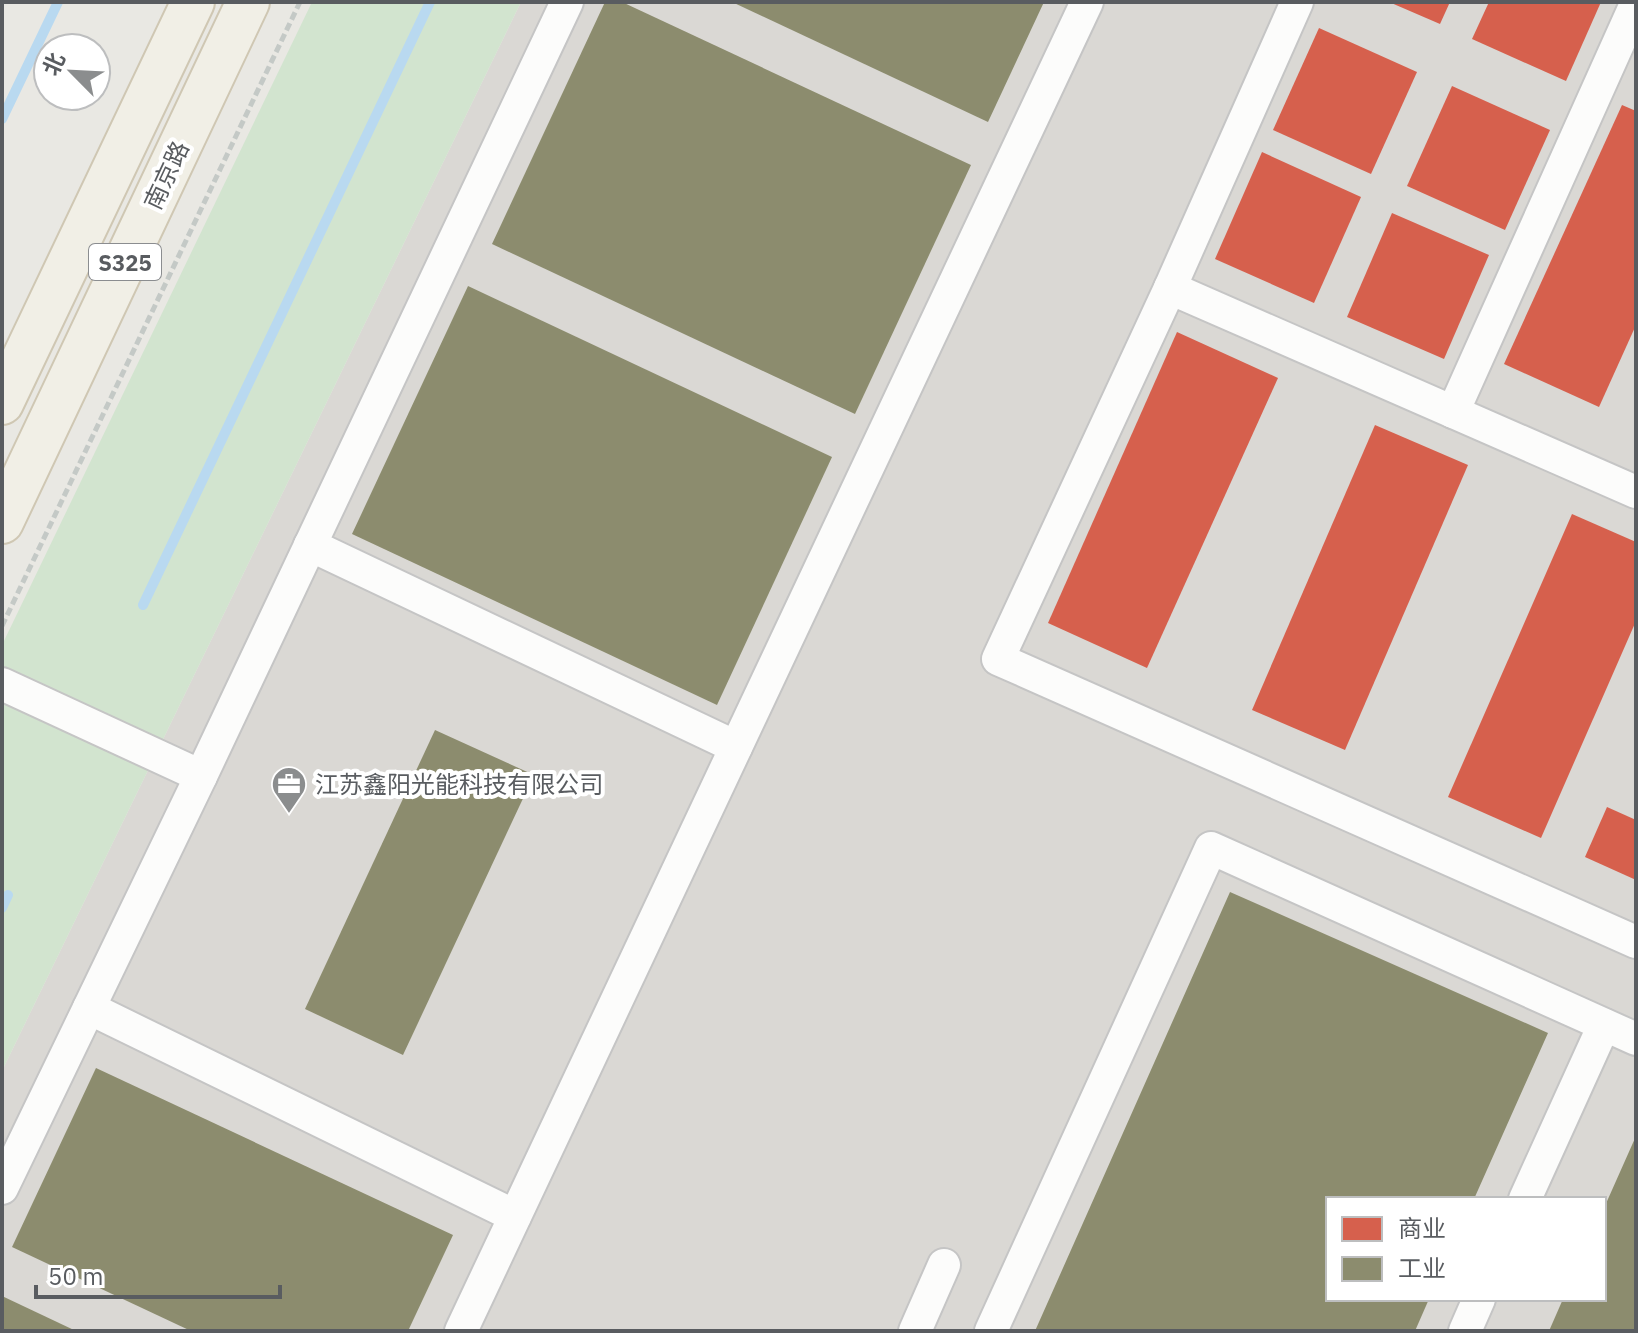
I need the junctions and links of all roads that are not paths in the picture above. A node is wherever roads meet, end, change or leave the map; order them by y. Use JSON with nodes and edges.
{"nodes":[{"id":1,"x":193,"y":2,"type":"edge"},
{"id":2,"x":248,"y":2,"type":"edge"},
{"id":3,"x":567,"y":2,"type":"edge"},
{"id":4,"x":1087,"y":2,"type":"edge"},
{"id":5,"x":1297,"y":2,"type":"edge"},
{"id":6,"x":1636,"y":4,"type":"edge"},
{"id":7,"x":1170,"y":288,"type":"junction"},
{"id":8,"x":6,"y":386,"type":"edge"},
{"id":9,"x":1453,"y":412,"type":"junction"},
{"id":10,"x":1636,"y":492,"type":"edge"},
{"id":11,"x":2,"y":522,"type":"edge"},
{"id":12,"x":310,"y":545,"type":"junction"},
{"id":13,"x":2,"y":684,"type":"edge"},
{"id":14,"x":736,"y":747,"type":"junction"},
{"id":15,"x":201,"y":776,"type":"junction"},
{"id":16,"x":1636,"y":942,"type":"edge"},
{"id":17,"x":89,"y":1008,"type":"junction"},
{"id":18,"x":1604,"y":1025,"type":"junction"},
{"id":19,"x":1636,"y":1039,"type":"edge"},
{"id":20,"x":2,"y":1188,"type":"edge"},
{"id":21,"x":1526,"y":1197,"type":"edge"},
{"id":22,"x":515,"y":1216,"type":"junction"},
{"id":23,"x":944,"y":1265,"type":"dead end"},
{"id":24,"x":1478,"y":1301,"type":"edge"},
{"id":25,"x":461,"y":1331,"type":"edge"},
{"id":26,"x":915,"y":1331,"type":"edge"},
{"id":27,"x":991,"y":1331,"type":"edge"},
{"id":28,"x":1465,"y":1331,"type":"edge"}],
"edges":[{"from":1,"to":8,"type":"main road","name":"南京路","number":"S325"},
{"from":2,"to":11,"type":"main road","name":"南京路","number":"S325"},
{"from":3,"to":12,"type":"lane"},
{"from":4,"to":14,"type":"lane"},
{"from":5,"to":7,"type":"lane"},
{"from":6,"to":9,"type":"lane"},
{"from":7,"to":9,"type":"lane"},
{"from":7,"to":16,"type":"lane"},
{"from":9,"to":10,"type":"lane"},
{"from":12,"to":14,"type":"lane"},
{"from":12,"to":15,"type":"lane"},
{"from":13,"to":15,"type":"lane"},
{"from":14,"to":22,"type":"lane"},
{"from":15,"to":17,"type":"lane"},
{"from":17,"to":20,"type":"lane"},
{"from":17,"to":22,"type":"lane"},
{"from":18,"to":19,"type":"lane"},
{"from":18,"to":21,"type":"lane"},
{"from":18,"to":27,"type":"lane"},
{"from":22,"to":25,"type":"lane"},
{"from":23,"to":26,"type":"lane"},
{"from":24,"to":28,"type":"lane"}]}
